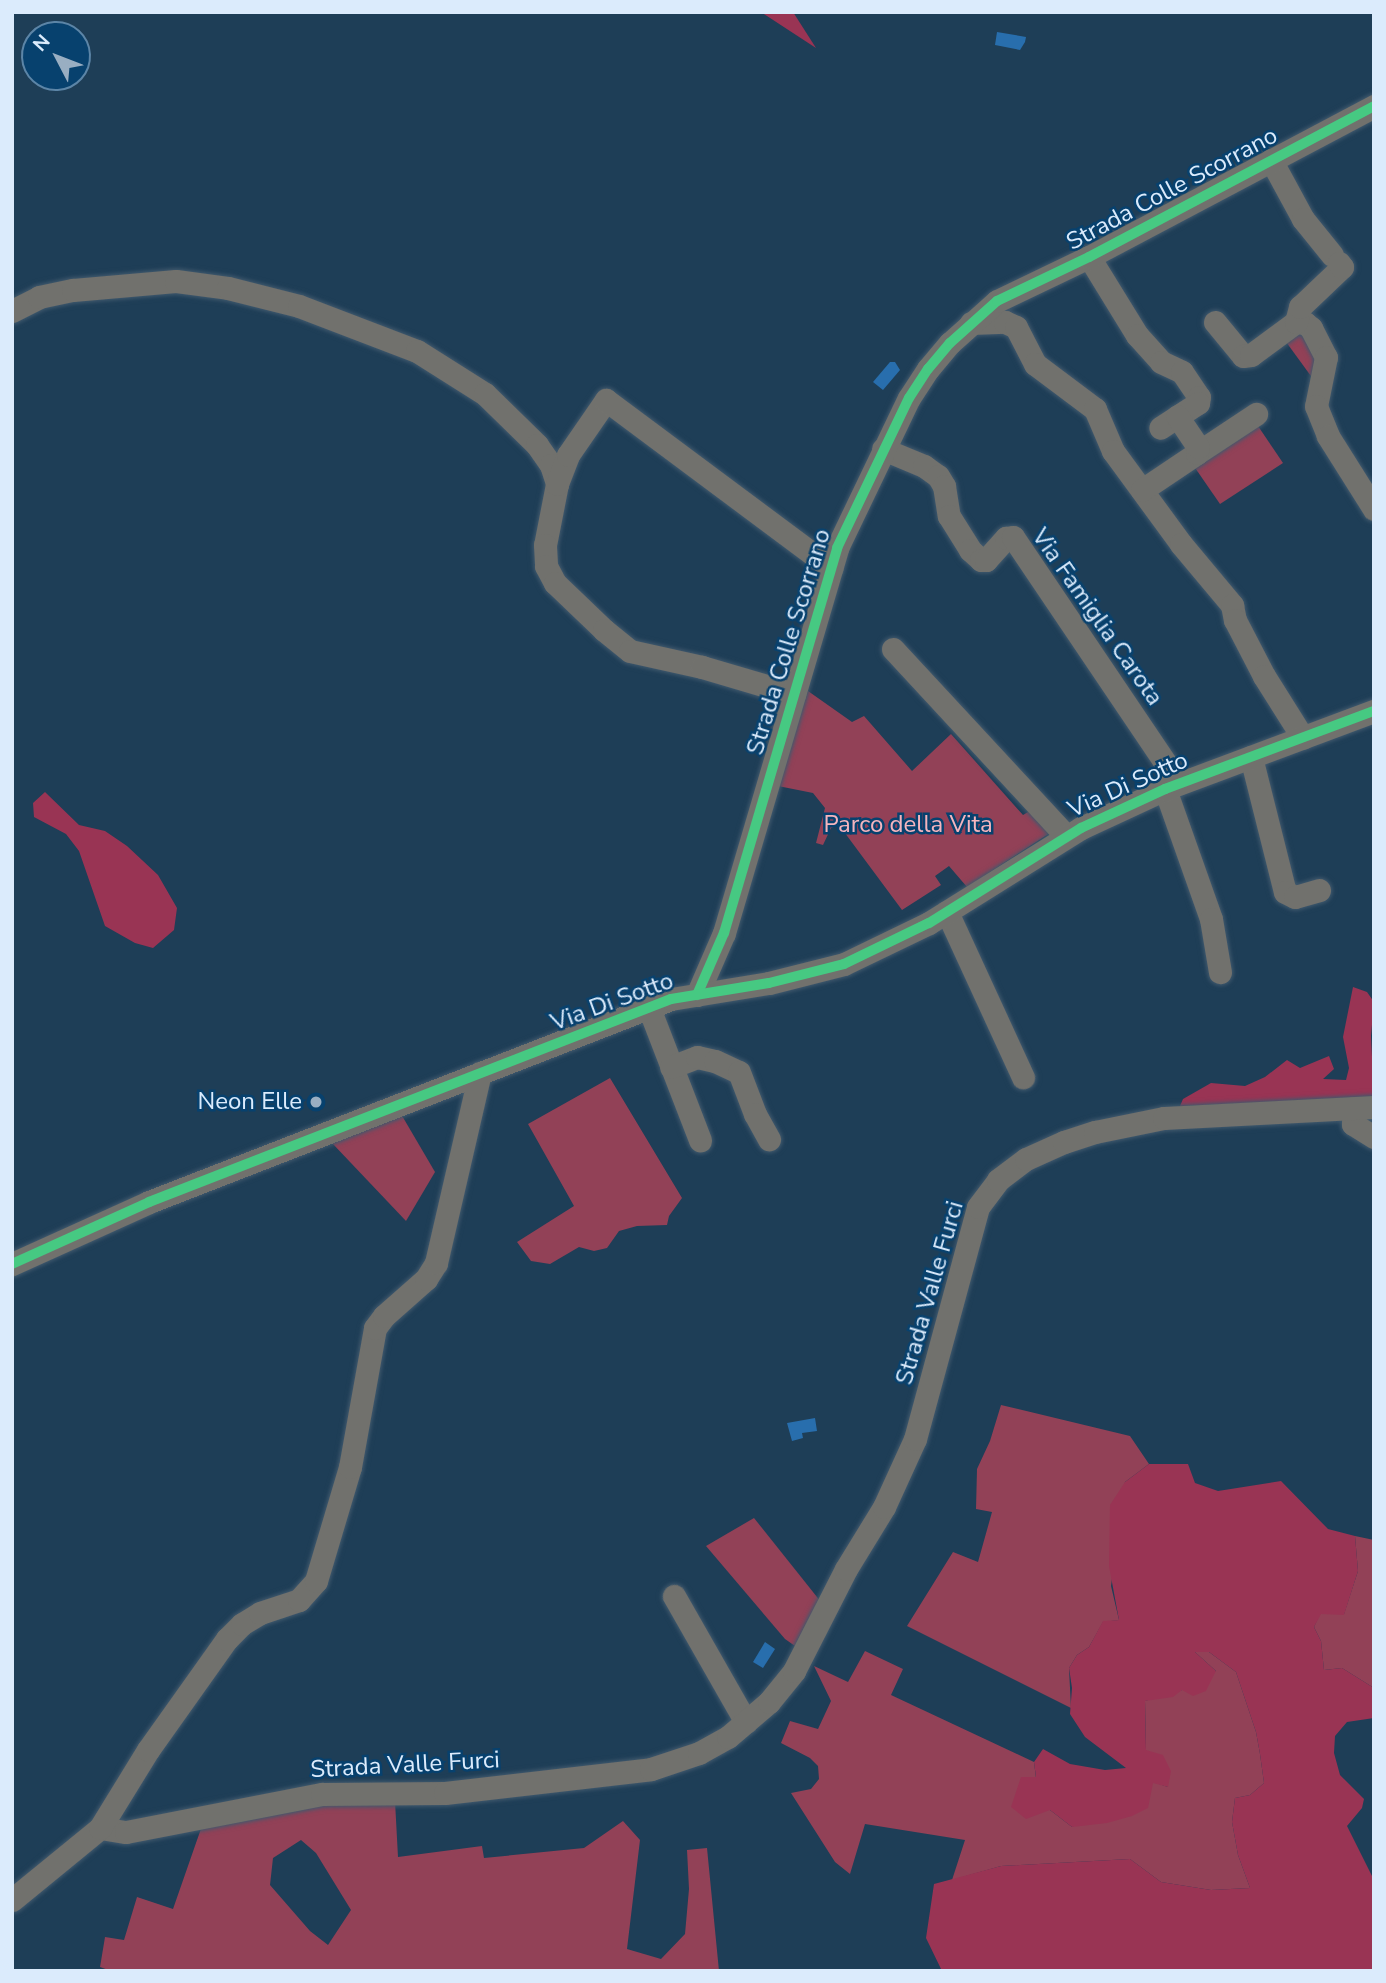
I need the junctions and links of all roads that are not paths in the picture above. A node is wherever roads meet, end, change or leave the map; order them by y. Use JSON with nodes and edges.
{"nodes":[{"id":1,"x":1374,"y":106,"type":"edge"},
{"id":2,"x":1271,"y":160,"type":"junction"},
{"id":3,"x":1089,"y":257,"type":"junction"},
{"id":4,"x":12,"y":311,"type":"edge"},
{"id":5,"x":1215,"y":322,"type":"dead end"},
{"id":6,"x":1296,"y":322,"type":"junction"},
{"id":7,"x":971,"y":323,"type":"junction"},
{"id":8,"x":1256,"y":414,"type":"dead end"},
{"id":9,"x":883,"y":449,"type":"junction"},
{"id":10,"x":1197,"y":453,"type":"junction"},
{"id":11,"x":557,"y":484,"type":"junction"},
{"id":12,"x":1142,"y":490,"type":"junction"},
{"id":13,"x":1374,"y":509,"type":"edge"},
{"id":14,"x":831,"y":568,"type":"junction"},
{"id":15,"x":893,"y":649,"type":"dead end"},
{"id":16,"x":794,"y":694,"type":"junction"},
{"id":17,"x":1374,"y":711,"type":"edge"},
{"id":18,"x":1303,"y":737,"type":"junction"},
{"id":19,"x":1251,"y":757,"type":"junction"},
{"id":20,"x":1172,"y":786,"type":"junction"},
{"id":21,"x":1065,"y":835,"type":"junction"},
{"id":22,"x":1319,"y":890,"type":"dead end"},
{"id":23,"x":947,"y":912,"type":"junction"},
{"id":24,"x":716,"y":952,"type":"junction"},
{"id":25,"x":1220,"y":972,"type":"dead end"},
{"id":26,"x":697,"y":995,"type":"junction"},
{"id":27,"x":671,"y":999,"type":"junction"},
{"id":28,"x":649,"y":1008,"type":"junction"},
{"id":29,"x":671,"y":1067,"type":"junction"},
{"id":30,"x":480,"y":1073,"type":"junction"},
{"id":31,"x":1023,"y":1077,"type":"dead end"},
{"id":32,"x":1364,"y":1107,"type":"edge"},
{"id":33,"x":1374,"y":1137,"type":"edge"},
{"id":34,"x":769,"y":1139,"type":"dead end"},
{"id":35,"x":700,"y":1140,"type":"dead end"},
{"id":36,"x":12,"y":1264,"type":"edge"},
{"id":37,"x":674,"y":1596,"type":"dead end"},
{"id":38,"x":746,"y":1722,"type":"junction"},
{"id":39,"x":100,"y":1828,"type":"junction"},
{"id":40,"x":12,"y":1900,"type":"edge"}],
"edges":[{"from":1,"to":2,"type":"street","name":"Strada Colle Scorrano"},
{"from":2,"to":3,"type":"street","name":"Strada Colle Scorrano"},
{"from":2,"to":6,"type":"street"},
{"from":3,"to":7,"type":"street","name":"Strada Colle Scorrano"},
{"from":3,"to":10,"type":"street"},
{"from":4,"to":11,"type":"street"},
{"from":5,"to":6,"type":"street"},
{"from":6,"to":13,"type":"street"},
{"from":7,"to":9,"type":"street","name":"Strada Colle Scorrano"},
{"from":7,"to":12,"type":"street"},
{"from":8,"to":10,"type":"street"},
{"from":9,"to":14,"type":"street","name":"Strada Colle Scorrano"},
{"from":9,"to":20,"type":"street","name":"Via Famiglia Carota"},
{"from":10,"to":12,"type":"street"},
{"from":11,"to":14,"type":"street","name":"Strada Colle Scorrano"},
{"from":11,"to":16,"type":"street"},
{"from":12,"to":18,"type":"street"},
{"from":14,"to":16,"type":"street","name":"Strada Colle Scorrano"},
{"from":15,"to":21,"type":"street","name":"Via Di Sotto"},
{"from":16,"to":24,"type":"street","name":"Strada Colle Scorrano"},
{"from":17,"to":18,"type":"street","name":"Via Di Sotto"},
{"from":18,"to":19,"type":"street","name":"Via Di Sotto"},
{"from":19,"to":20,"type":"street","name":"Via Di Sotto"},
{"from":19,"to":22,"type":"street"},
{"from":20,"to":21,"type":"street","name":"Via Di Sotto"},
{"from":20,"to":25,"type":"street","name":"Via Di Sotto"},
{"from":21,"to":23,"type":"street","name":"Via Di Sotto"},
{"from":23,"to":26,"type":"street","name":"Via Di Sotto"},
{"from":23,"to":31,"type":"street"},
{"from":24,"to":26,"type":"street","name":"Strada Colle Scorrano"},
{"from":24,"to":27,"type":"street","name":"Strada Colle Scorrano"},
{"from":26,"to":27,"type":"street","name":"Via Di Sotto"},
{"from":27,"to":28,"type":"street","name":"Via Di Sotto"},
{"from":28,"to":29,"type":"street","name":"Via Di Sotto"},
{"from":28,"to":30,"type":"street","name":"Via Di Sotto"},
{"from":29,"to":34,"type":"street"},
{"from":29,"to":35,"type":"street","name":"Via Di Sotto"},
{"from":30,"to":36,"type":"street","name":"Via Di Sotto"},
{"from":30,"to":39,"type":"street"},
{"from":32,"to":33,"type":"street"},
{"from":32,"to":38,"type":"street","name":"Strada Valle Furci"},
{"from":37,"to":38,"type":"street"},
{"from":38,"to":39,"type":"street","name":"Strada Valle Furci"},
{"from":39,"to":40,"type":"street"}]}
